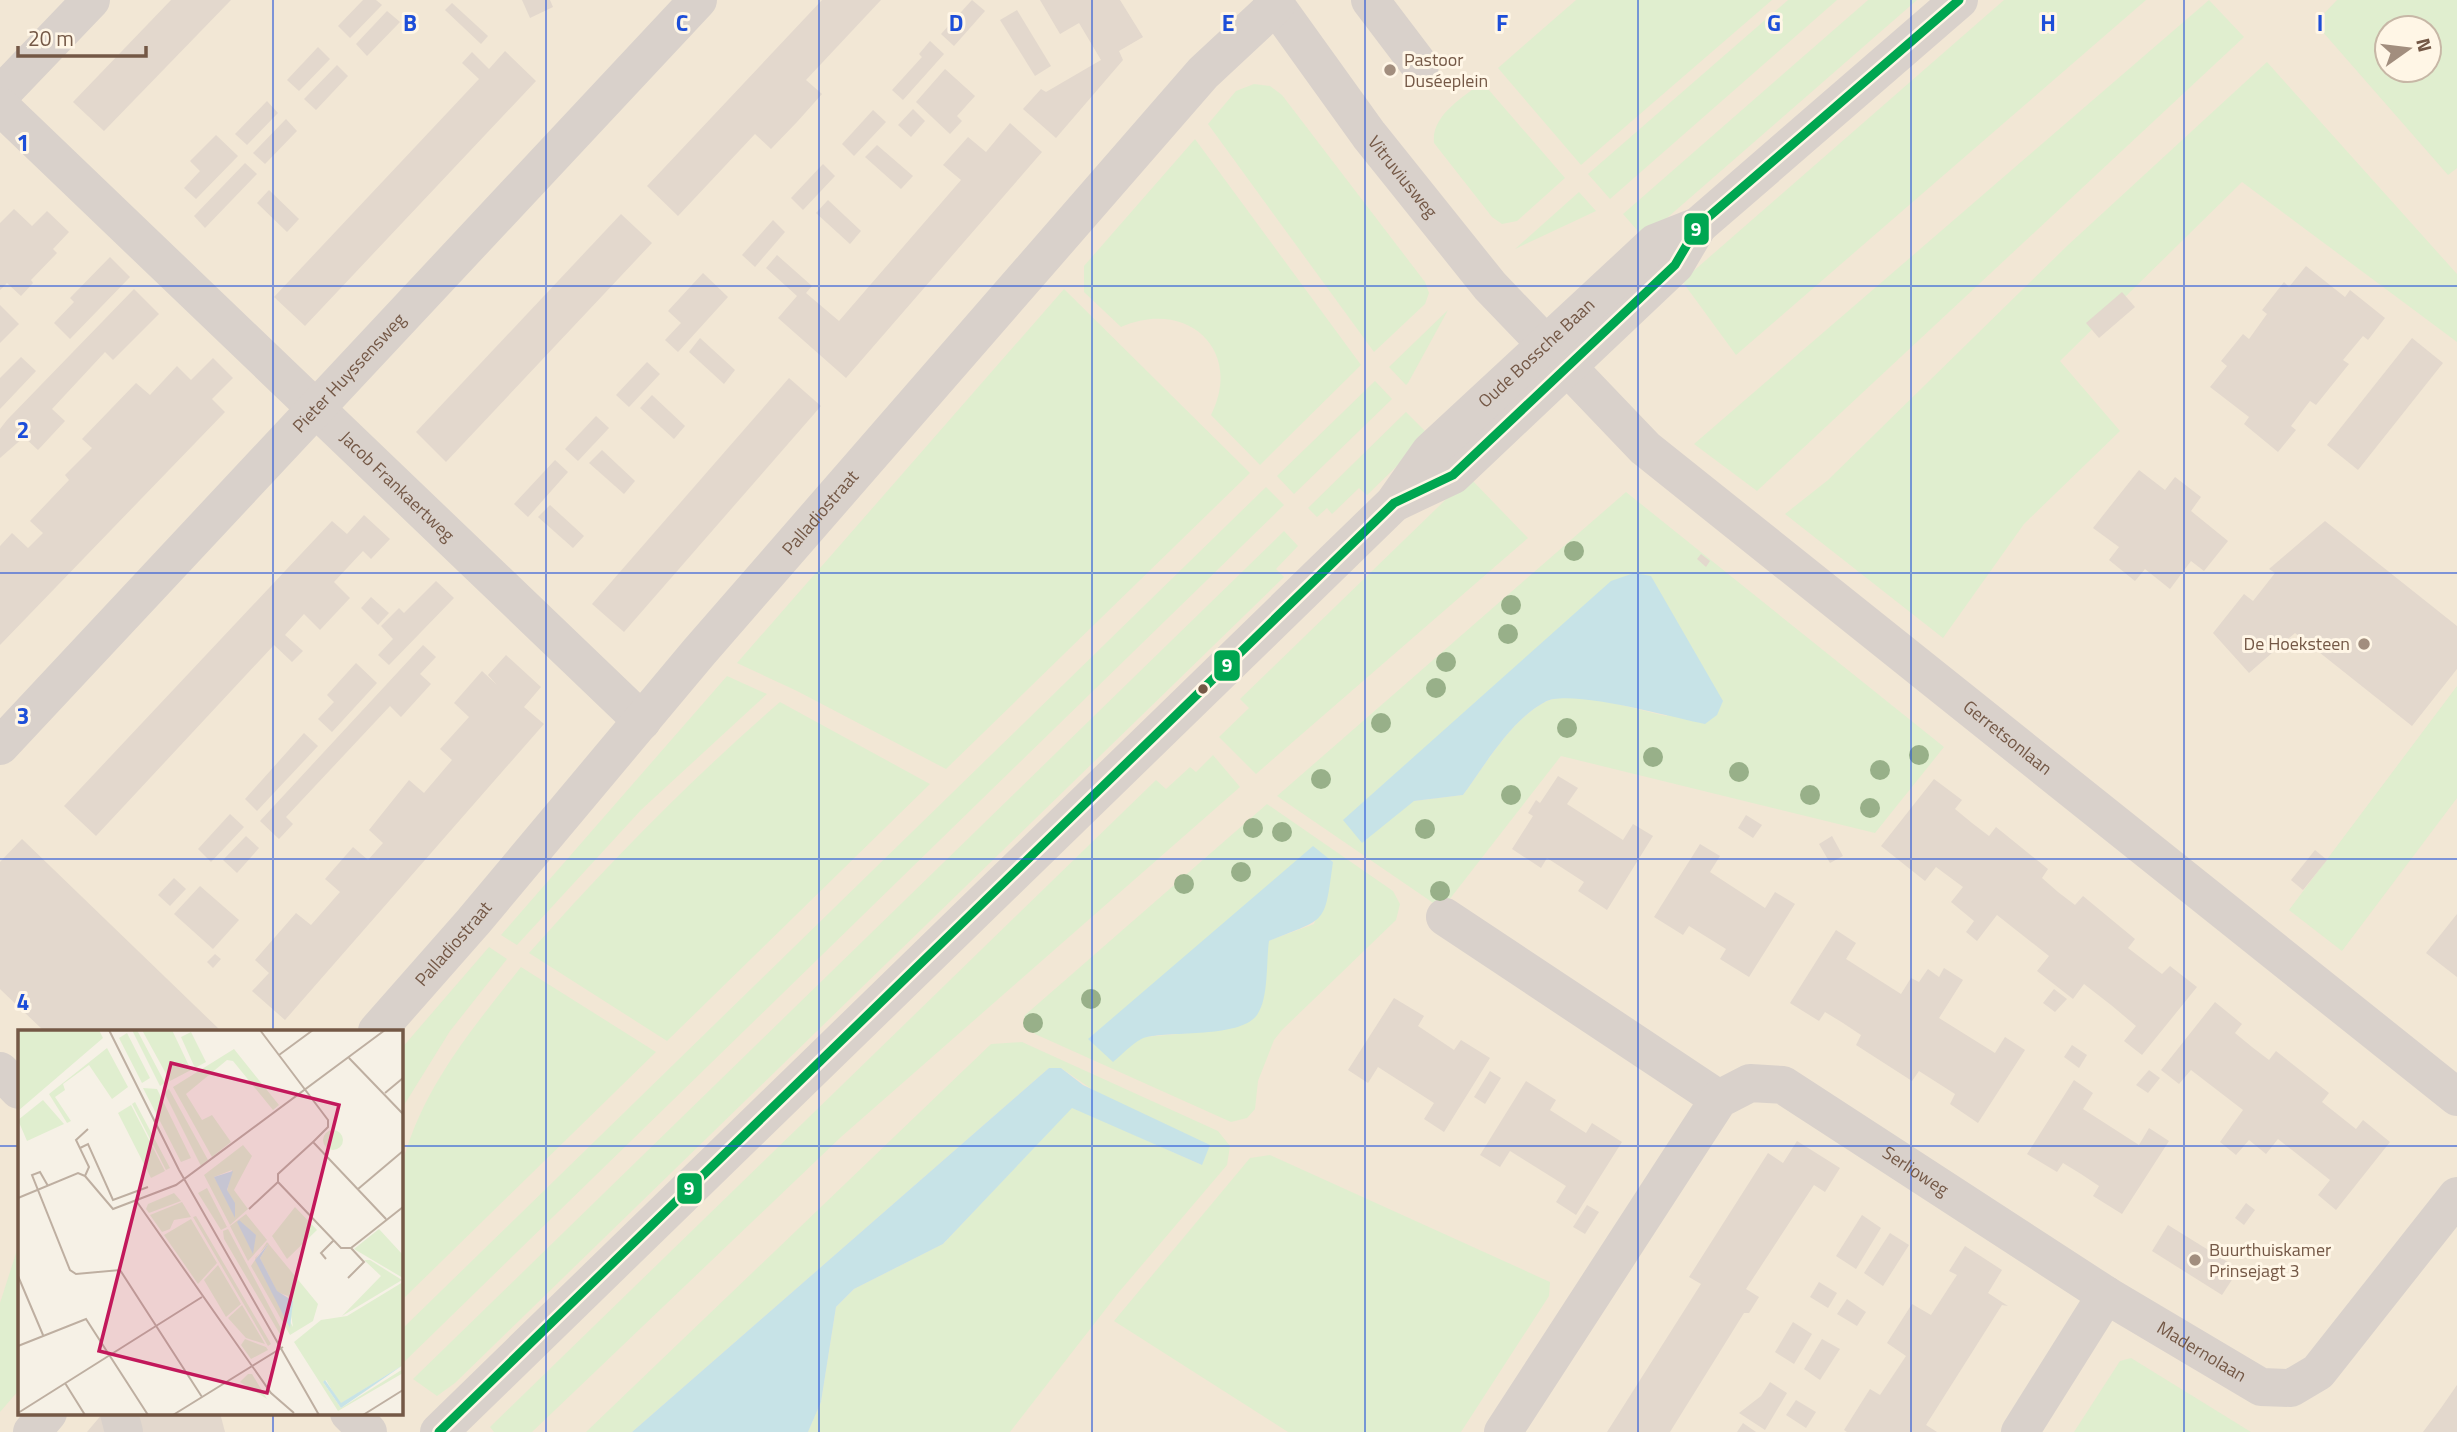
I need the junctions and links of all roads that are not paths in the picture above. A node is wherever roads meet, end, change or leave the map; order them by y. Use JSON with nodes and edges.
{"nodes":[{"id":1,"x":91,"y":0,"type":"edge"},
{"id":2,"x":698,"y":0,"type":"edge"},
{"id":3,"x":1370,"y":0,"type":"edge"},
{"id":4,"x":1959,"y":0,"type":"edge"},
{"id":5,"x":1274,"y":3,"type":"edge"},
{"id":6,"x":1420,"y":66,"type":"dead end"},
{"id":7,"x":0,"y":95,"type":"edge"},
{"id":8,"x":0,"y":106,"type":"edge"},
{"id":9,"x":1557,"y":357,"type":"junction"},
{"id":10,"x":316,"y":411,"type":"junction"},
{"id":11,"x":642,"y":720,"type":"junction"},
{"id":12,"x":0,"y":746,"type":"edge"},
{"id":13,"x":1445,"y":918,"type":"dead end"},
{"id":14,"x":378,"y":1030,"type":"edge"},
{"id":15,"x":0,"y":1071,"type":"edge"},
{"id":16,"x":18,"y":1089,"type":"edge"},
{"id":17,"x":2457,"y":1097,"type":"edge"},
{"id":18,"x":1719,"y":1099,"type":"junction"},
{"id":19,"x":2457,"y":1196,"type":"edge"},
{"id":20,"x":2106,"y":1295,"type":"junction"},
{"id":21,"x":47,"y":1414,"type":"edge"},
{"id":22,"x":119,"y":1414,"type":"edge"},
{"id":23,"x":350,"y":1414,"type":"edge"},
{"id":24,"x":32,"y":1432,"type":"edge"},
{"id":25,"x":124,"y":1432,"type":"edge"},
{"id":26,"x":368,"y":1432,"type":"edge"},
{"id":27,"x":439,"y":1432,"type":"edge"},
{"id":28,"x":1503,"y":1432,"type":"edge"},
{"id":29,"x":2020,"y":1432,"type":"edge"}],
"edges":[{"from":1,"to":7,"type":"street"},
{"from":2,"to":10,"type":"street","name":"Pieter Huyssensweg"},
{"from":3,"to":6,"type":"street"},
{"from":4,"to":9,"type":"street","name":"Oude Bossche Baan"},
{"from":5,"to":9,"type":"street","name":"Vitruviusweg"},
{"from":5,"to":11,"type":"street","name":"Palladiostraat"},
{"from":8,"to":10,"type":"street","name":"Jacob Frankaertweg"},
{"from":9,"to":17,"type":"street","name":"Gerretsonlaan"},
{"from":9,"to":27,"type":"street","name":"Oude Bossche Baan"},
{"from":10,"to":11,"type":"street","name":"Jacob Frankaertweg"},
{"from":10,"to":12,"type":"street","name":"Pieter Huyssensweg"},
{"from":11,"to":14,"type":"street","name":"Palladiostraat"},
{"from":13,"to":18,"type":"street"},
{"from":15,"to":16,"type":"street"},
{"from":18,"to":20,"type":"street","name":"Serlioweg"},
{"from":18,"to":28,"type":"street"},
{"from":19,"to":20,"type":"street","name":"Madernolaan"},
{"from":20,"to":29,"type":"street"},
{"from":21,"to":24,"type":"street"},
{"from":22,"to":25,"type":"street"},
{"from":23,"to":26,"type":"street"}]}
